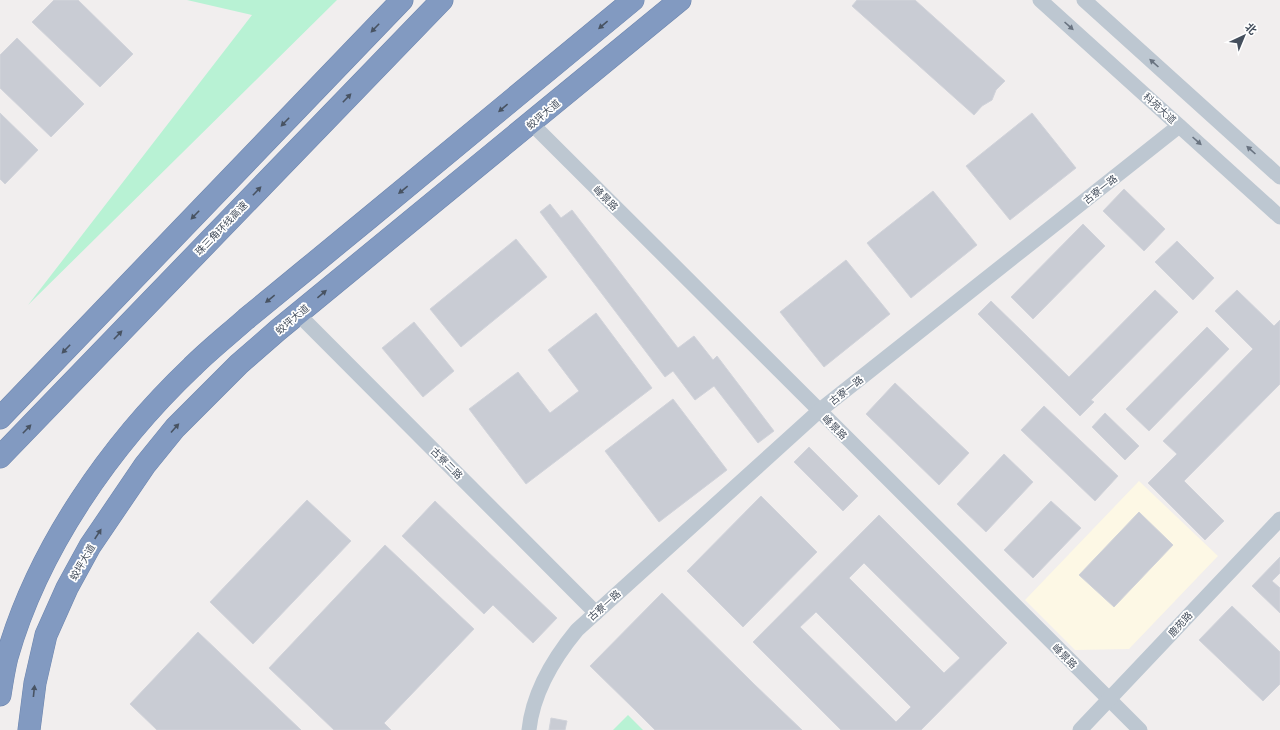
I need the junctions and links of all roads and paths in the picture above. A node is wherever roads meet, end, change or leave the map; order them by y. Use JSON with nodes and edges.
{"nodes":[{"id":1,"x":402,"y":0,"type":"edge"},
{"id":2,"x":442,"y":0,"type":"edge"},
{"id":3,"x":633,"y":0,"type":"edge"},
{"id":4,"x":680,"y":0,"type":"edge"},
{"id":5,"x":1040,"y":0,"type":"edge"},
{"id":6,"x":1084,"y":0,"type":"edge"},
{"id":7,"x":531,"y":123,"type":"junction"},
{"id":8,"x":1179,"y":126,"type":"junction"},
{"id":9,"x":1280,"y":177,"type":"edge"},
{"id":10,"x":1280,"y":217,"type":"edge"},
{"id":11,"x":298,"y":314,"type":"junction"},
{"id":12,"x":819,"y":411,"type":"junction"},
{"id":13,"x":0,"y":418,"type":"edge"},
{"id":14,"x":0,"y":456,"type":"edge"},
{"id":15,"x":1280,"y":519,"type":"edge"},
{"id":16,"x":596,"y":612,"type":"junction"},
{"id":17,"x":0,"y":695,"type":"edge"},
{"id":18,"x":1109,"y":700,"type":"junction"},
{"id":19,"x":29,"y":730,"type":"edge"},
{"id":20,"x":529,"y":730,"type":"edge"},
{"id":21,"x":1080,"y":730,"type":"edge"},
{"id":22,"x":1140,"y":730,"type":"edge"}],
"edges":[{"from":1,"to":13,"type":"highway","one_way":true},
{"from":14,"to":2,"type":"highway","name":"珠三角环线高速","one_way":true},
{"from":3,"to":17,"type":"highway","one_way":true},
{"from":4,"to":7,"type":"highway","name":"蛟坪大道"},
{"from":5,"to":8,"type":"street","name":"科苑大道","one_way":true},
{"from":9,"to":6,"type":"street","one_way":true},
{"from":11,"to":7,"type":"highway","name":"蛟坪大道","one_way":true},
{"from":7,"to":12,"type":"street","name":"峰景路"},
{"from":8,"to":10,"type":"street","name":"科苑大道","one_way":true},
{"from":8,"to":12,"type":"street","name":"古寮一路"},
{"from":11,"to":16,"type":"street","name":"古寮二路"},
{"from":19,"to":11,"type":"highway","name":"蛟坪大道","one_way":true},
{"from":12,"to":16,"type":"street","name":"古寮一路"},
{"from":12,"to":18,"type":"street","name":"峰景路"},
{"from":15,"to":18,"type":"street","name":"鹿苑路"},
{"from":16,"to":20,"type":"street","name":"古寮一路"},
{"from":18,"to":21,"type":"street","name":"鹿苑路"},
{"from":18,"to":22,"type":"street","name":"峰景路"}]}
